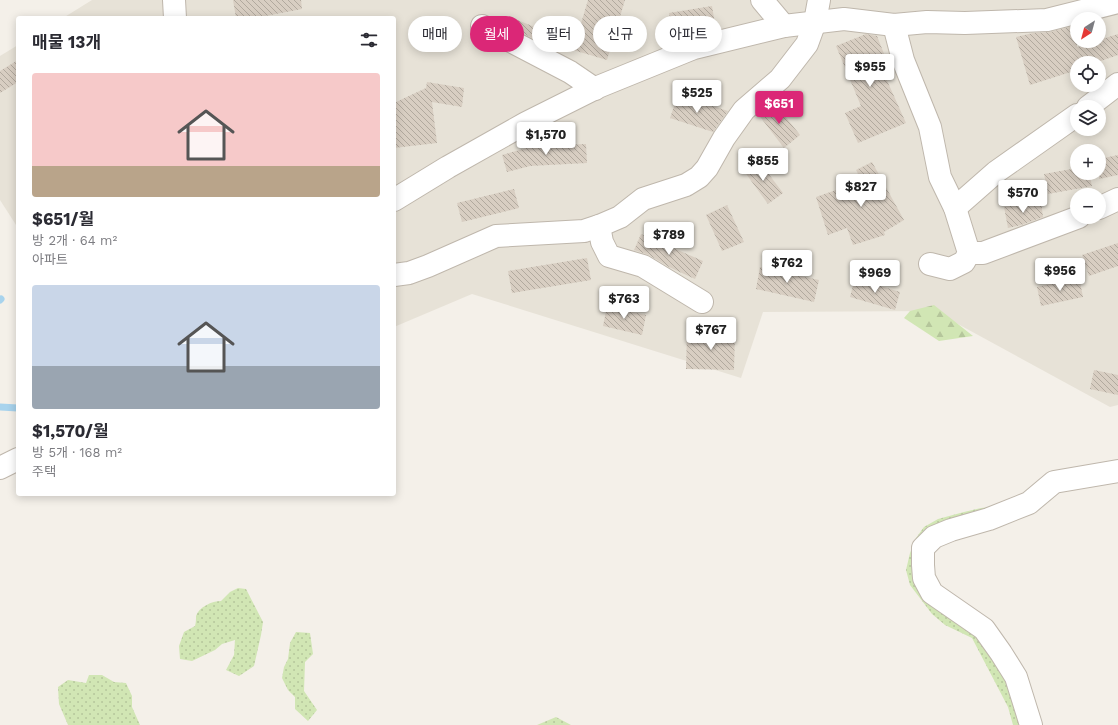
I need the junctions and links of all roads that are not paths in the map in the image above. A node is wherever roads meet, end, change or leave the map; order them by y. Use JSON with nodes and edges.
{"nodes":[{"id":1,"x":174,"y":0,"type":"edge"},
{"id":2,"x":762,"y":0,"type":"edge"},
{"id":3,"x":819,"y":0,"type":"edge"},
{"id":4,"x":1118,"y":2,"type":"edge"},
{"id":5,"x":175,"y":16,"type":"edge"},
{"id":6,"x":815,"y":22,"type":"junction"},
{"id":7,"x":894,"y":25,"type":"junction"},
{"id":8,"x":784,"y":26,"type":"junction"},
{"id":9,"x":524,"y":48,"type":"edge"},
{"id":10,"x":1118,"y":84,"type":"edge"},
{"id":11,"x":595,"y":88,"type":"junction"},
{"id":12,"x":1097,"y":100,"type":"edge"},
{"id":13,"x":1070,"y":120,"type":"edge"},
{"id":14,"x":396,"y":199,"type":"edge"},
{"id":15,"x":1118,"y":199,"type":"edge"},
{"id":16,"x":1106,"y":205,"type":"edge"},
{"id":17,"x":955,"y":208,"type":"junction"},
{"id":18,"x":1070,"y":220,"type":"edge"},
{"id":19,"x":599,"y":226,"type":"junction"},
{"id":20,"x":969,"y":253,"type":"junction"},
{"id":21,"x":930,"y":264,"type":"dead end"},
{"id":22,"x":396,"y":275,"type":"edge"},
{"id":23,"x":702,"y":302,"type":"dead end"},
{"id":24,"x":16,"y":460,"type":"edge"},
{"id":25,"x":0,"y":468,"type":"edge"},
{"id":26,"x":1118,"y":471,"type":"edge"},
{"id":27,"x":1031,"y":725,"type":"edge"}],
"edges":[{"from":1,"to":5,"type":"street"},
{"from":2,"to":8,"type":"street"},
{"from":3,"to":6,"type":"street"},
{"from":4,"to":7,"type":"street"},
{"from":6,"to":7,"type":"street"},
{"from":6,"to":8,"type":"street"},
{"from":6,"to":19,"type":"street"},
{"from":7,"to":17,"type":"street"},
{"from":8,"to":11,"type":"street"},
{"from":9,"to":11,"type":"street"},
{"from":10,"to":12,"type":"street"},
{"from":11,"to":14,"type":"street"},
{"from":13,"to":17,"type":"street"},
{"from":15,"to":16,"type":"street"},
{"from":17,"to":20,"type":"street"},
{"from":18,"to":20,"type":"street"},
{"from":19,"to":22,"type":"street"},
{"from":19,"to":23,"type":"street"},
{"from":20,"to":21,"type":"street"},
{"from":24,"to":25,"type":"street"},
{"from":26,"to":27,"type":"street"}]}
